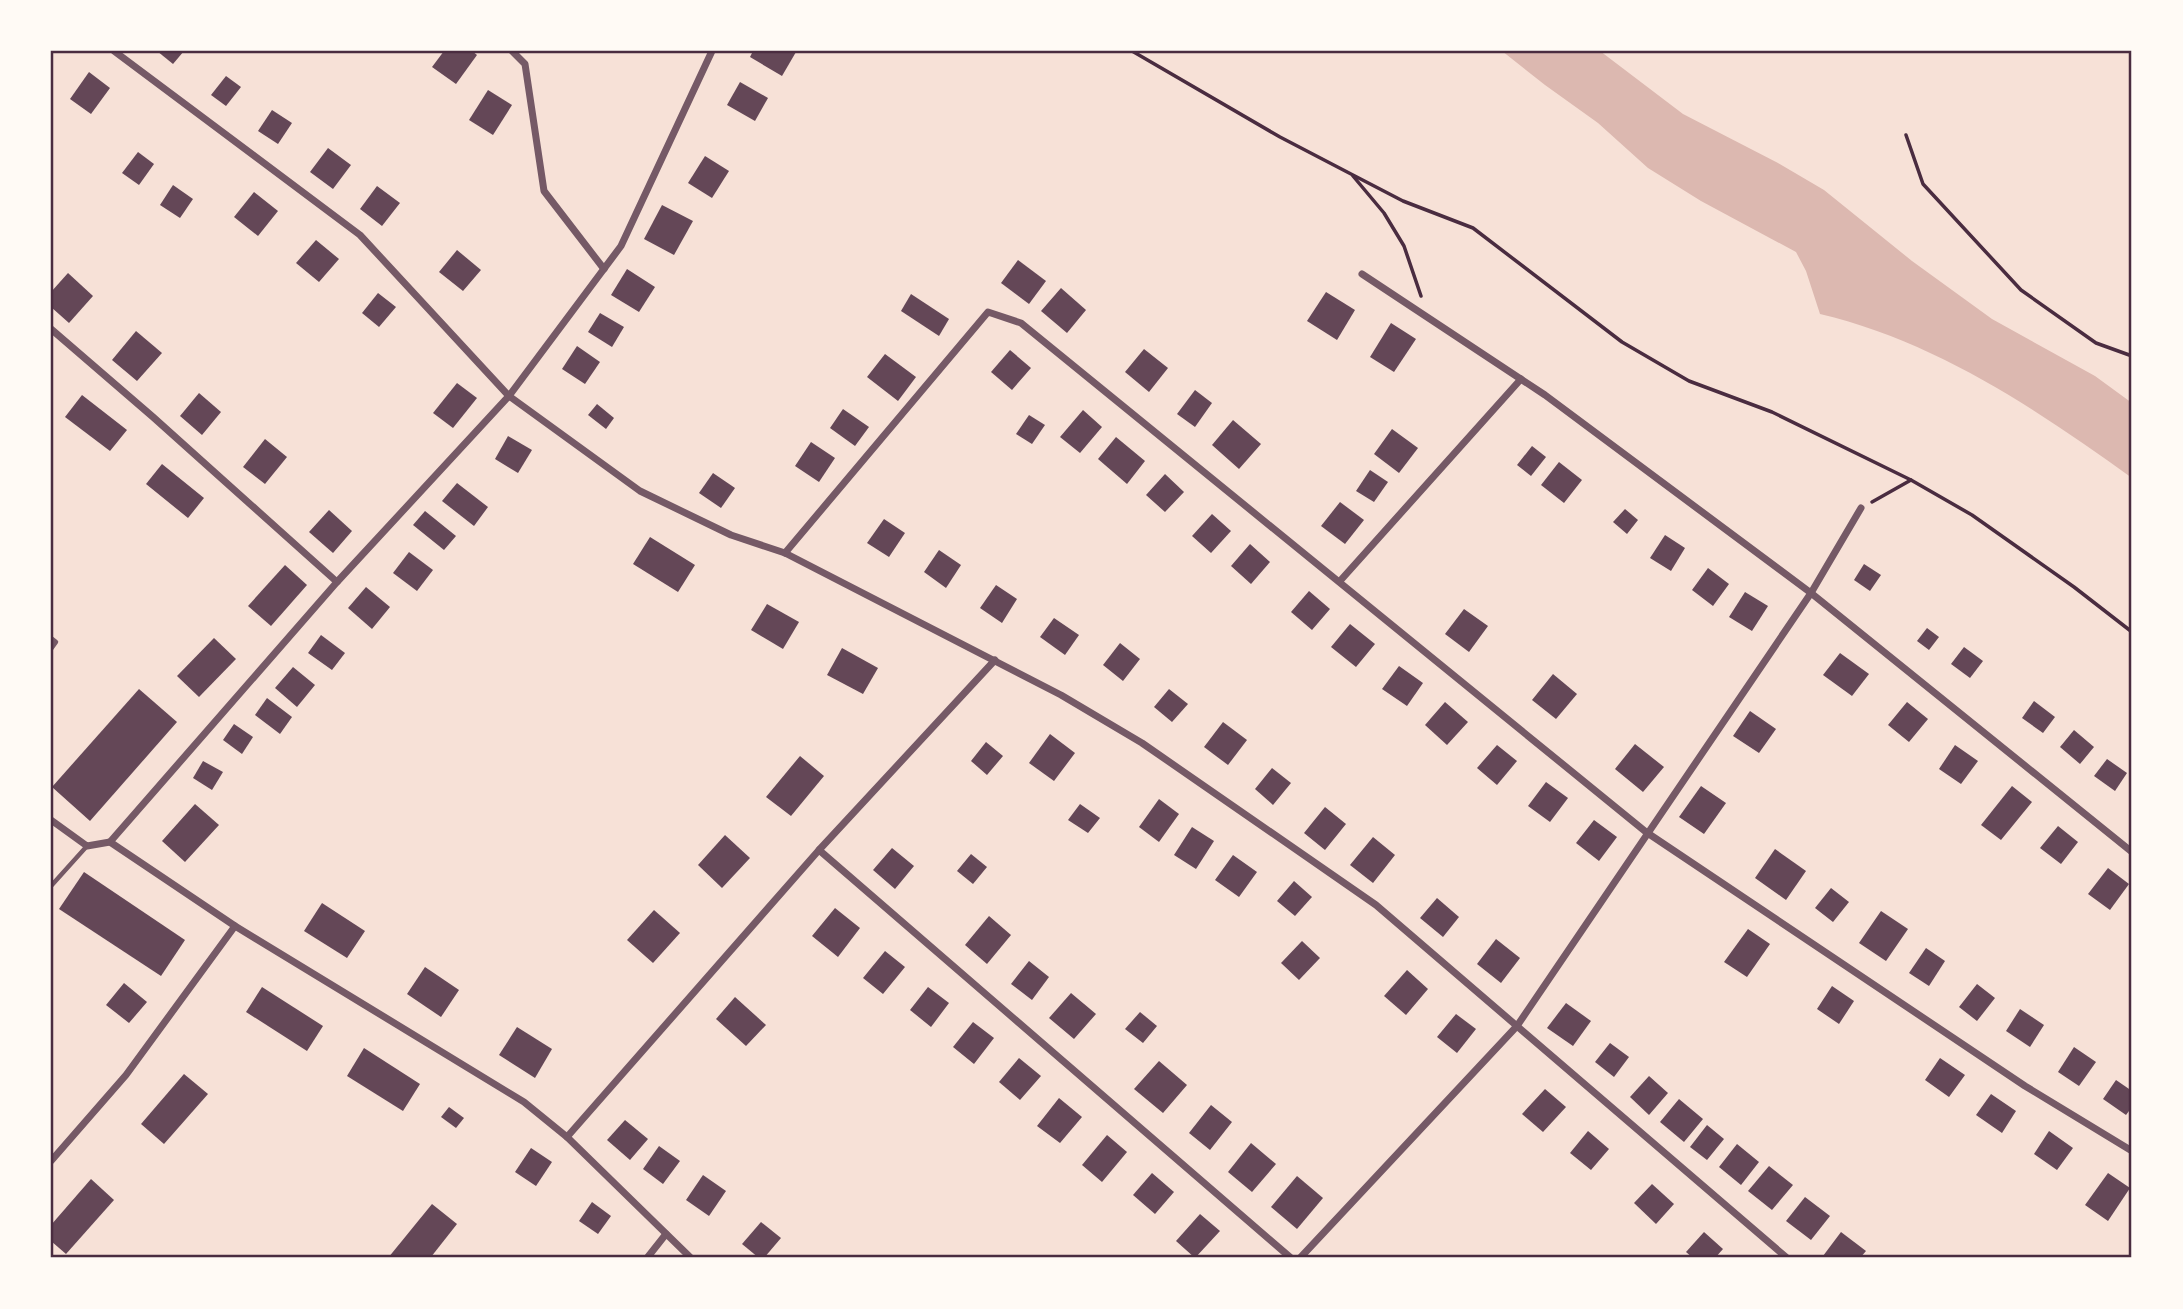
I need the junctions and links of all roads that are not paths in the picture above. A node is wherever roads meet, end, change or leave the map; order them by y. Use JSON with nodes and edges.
{"nodes":[{"id":1,"x":114,"y":51,"type":"edge"},
{"id":2,"x":512,"y":51,"type":"edge"},
{"id":3,"x":712,"y":51,"type":"edge"},
{"id":4,"x":604,"y":270,"type":"junction"},
{"id":5,"x":1362,"y":274,"type":"dead end"},
{"id":6,"x":51,"y":329,"type":"edge"},
{"id":7,"x":1521,"y":379,"type":"junction"},
{"id":8,"x":509,"y":396,"type":"junction"},
{"id":9,"x":1861,"y":508,"type":"road end"},
{"id":10,"x":785,"y":553,"type":"junction"},
{"id":11,"x":1340,"y":581,"type":"junction"},
{"id":12,"x":337,"y":582,"type":"junction"},
{"id":13,"x":1811,"y":593,"type":"junction"},
{"id":14,"x":51,"y":638,"type":"edge"},
{"id":15,"x":51,"y":649,"type":"edge"},
{"id":16,"x":995,"y":660,"type":"junction"},
{"id":17,"x":51,"y":820,"type":"edge"},
{"id":18,"x":1646,"y":832,"type":"junction"},
{"id":19,"x":110,"y":842,"type":"junction"},
{"id":20,"x":87,"y":846,"type":"junction"},
{"id":21,"x":818,"y":850,"type":"junction"},
{"id":22,"x":2132,"y":852,"type":"edge"},
{"id":23,"x":51,"y":886,"type":"edge"},
{"id":24,"x":235,"y":926,"type":"junction"},
{"id":25,"x":1517,"y":1026,"type":"junction"},
{"id":26,"x":567,"y":1137,"type":"junction"},
{"id":27,"x":2132,"y":1151,"type":"edge"},
{"id":28,"x":51,"y":1161,"type":"edge"},
{"id":29,"x":666,"y":1234,"type":"junction"},
{"id":30,"x":647,"y":1258,"type":"edge"},
{"id":31,"x":691,"y":1258,"type":"edge"},
{"id":32,"x":1291,"y":1258,"type":"edge"},
{"id":33,"x":1300,"y":1258,"type":"edge"},
{"id":34,"x":1787,"y":1258,"type":"edge"}],
"edges":[{"from":1,"to":8,"type":"street"},
{"from":2,"to":4,"type":"street"},
{"from":3,"to":4,"type":"street"},
{"from":4,"to":8,"type":"street"},
{"from":5,"to":7,"type":"street"},
{"from":6,"to":12,"type":"street"},
{"from":7,"to":11,"type":"street"},
{"from":7,"to":13,"type":"street"},
{"from":8,"to":10,"type":"street"},
{"from":8,"to":12,"type":"street"},
{"from":9,"to":13,"type":"street"},
{"from":10,"to":11,"type":"street"},
{"from":10,"to":16,"type":"street"},
{"from":11,"to":18,"type":"street"},
{"from":12,"to":19,"type":"street"},
{"from":13,"to":18,"type":"street"},
{"from":13,"to":22,"type":"street"},
{"from":14,"to":15,"type":"lane"},
{"from":16,"to":21,"type":"street"},
{"from":16,"to":25,"type":"street"},
{"from":17,"to":20,"type":"street"},
{"from":18,"to":25,"type":"street"},
{"from":18,"to":27,"type":"street"},
{"from":19,"to":20,"type":"street"},
{"from":19,"to":24,"type":"street"},
{"from":20,"to":23,"type":"lane"},
{"from":21,"to":26,"type":"street"},
{"from":21,"to":32,"type":"street"},
{"from":24,"to":26,"type":"street"},
{"from":24,"to":28,"type":"street"},
{"from":25,"to":33,"type":"street"},
{"from":25,"to":34,"type":"street"},
{"from":26,"to":29,"type":"street"},
{"from":29,"to":30,"type":"street"},
{"from":29,"to":31,"type":"street"}]}
